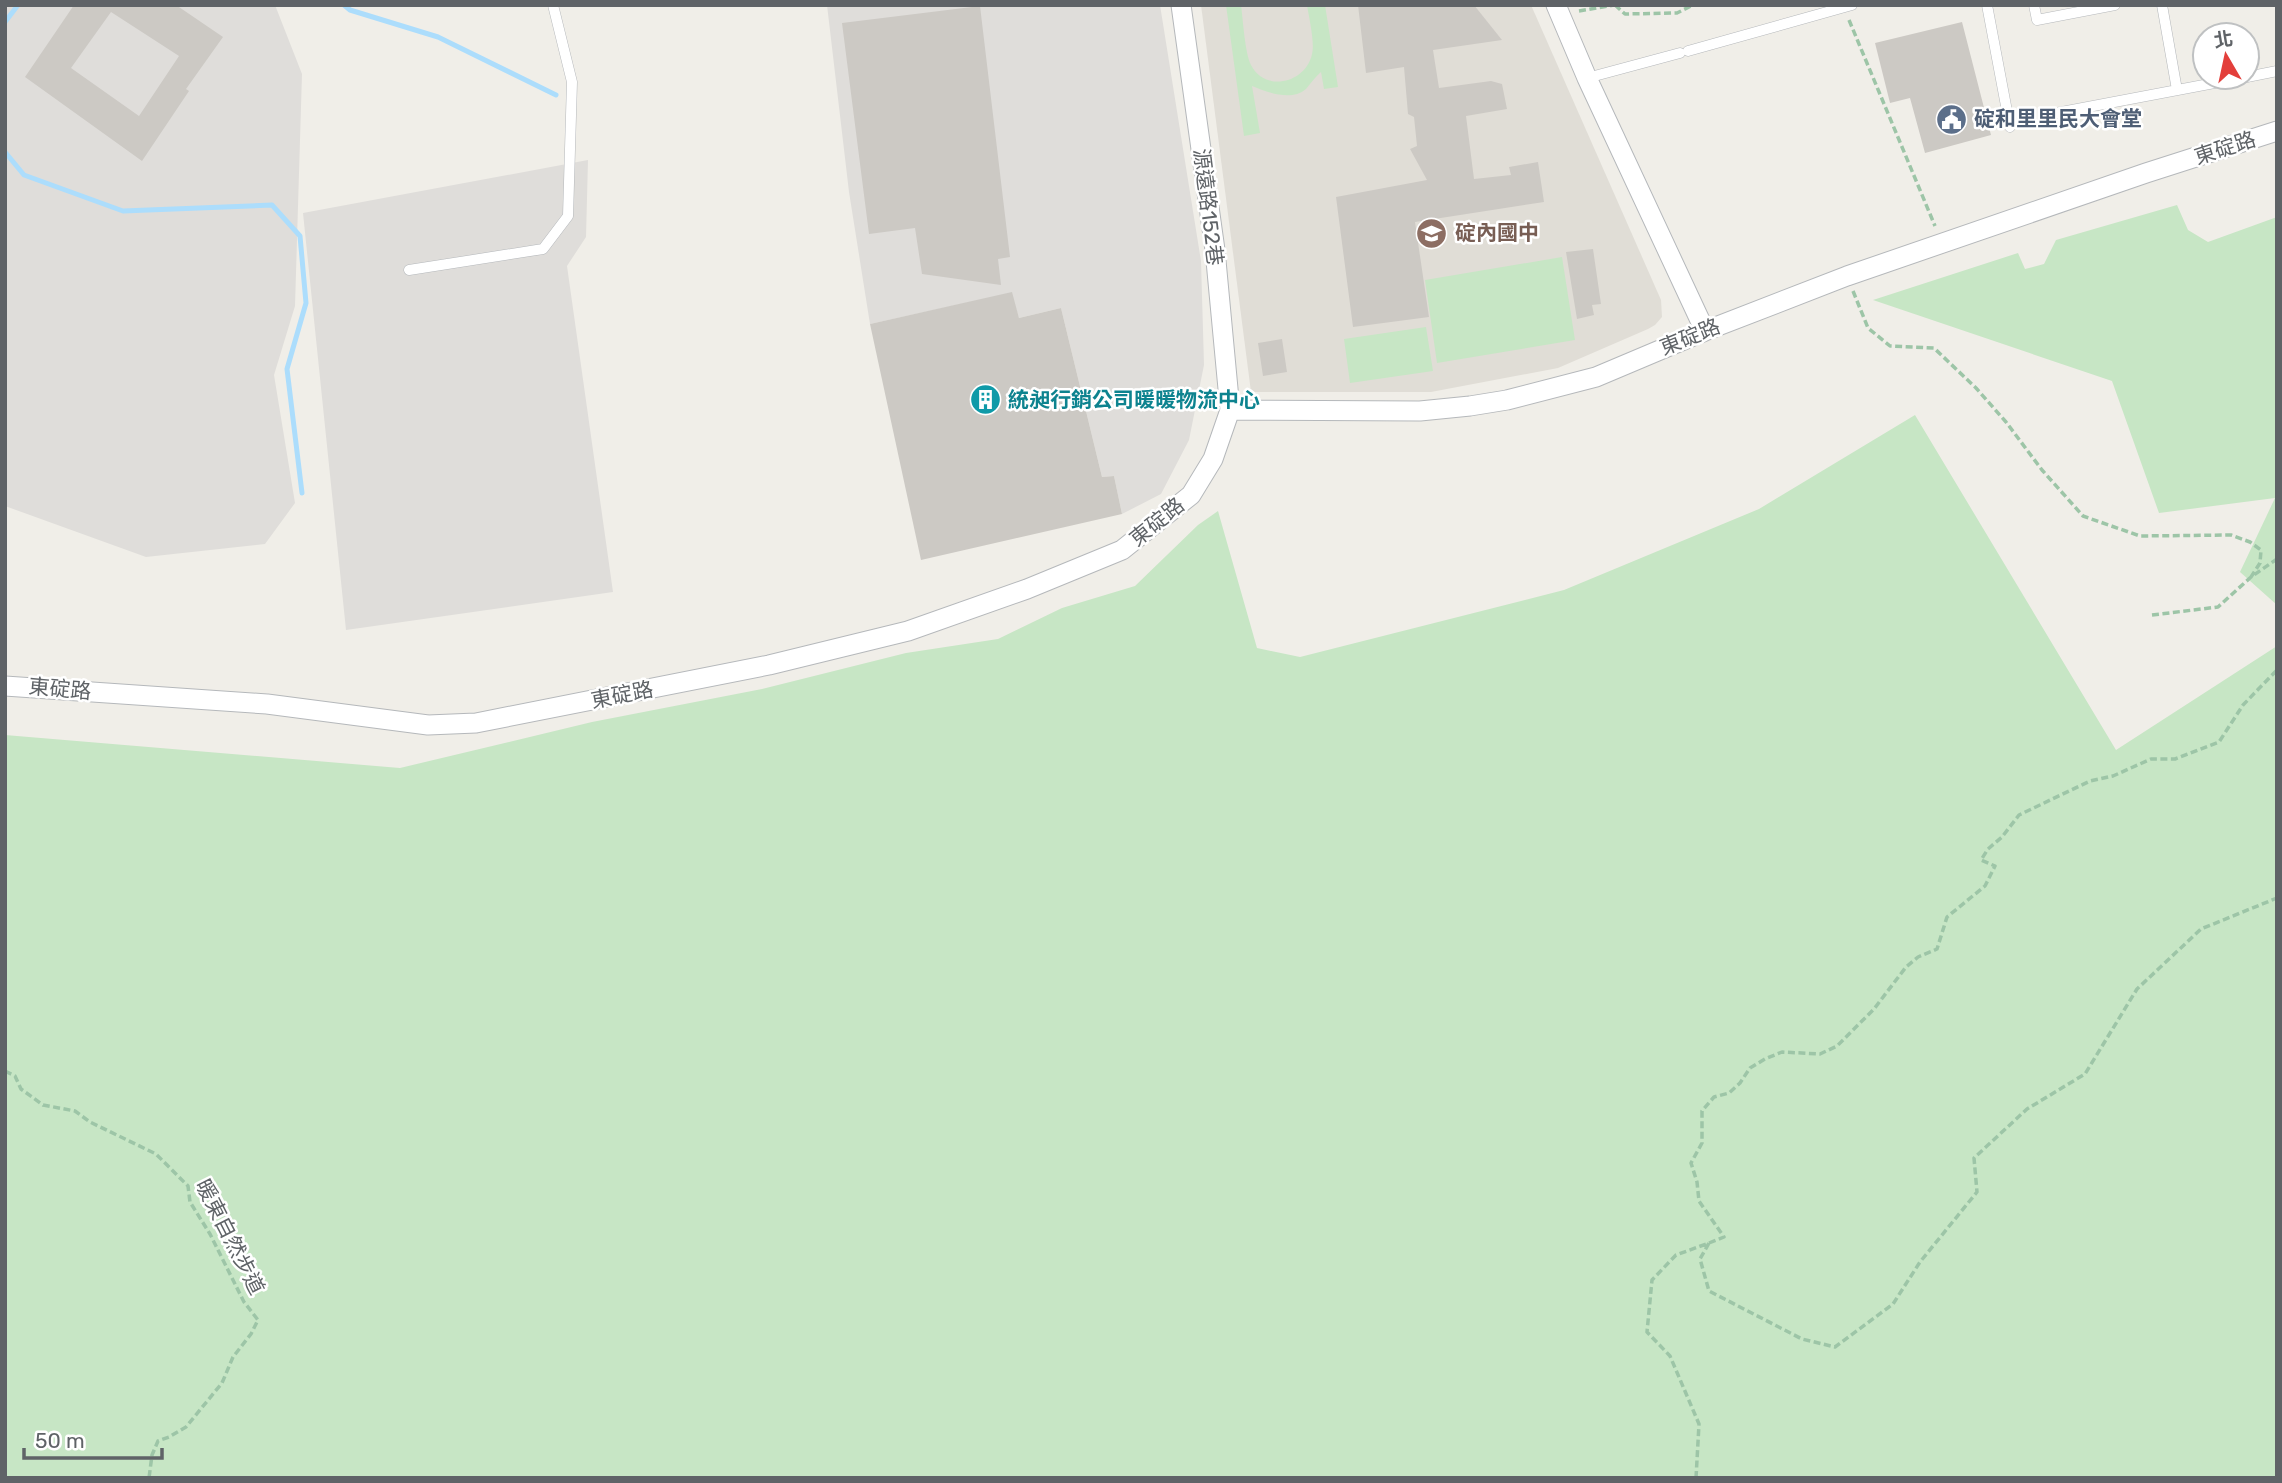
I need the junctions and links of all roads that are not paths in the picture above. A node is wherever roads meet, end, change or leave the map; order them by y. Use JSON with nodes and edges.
{"nodes":[{"id":1,"x":553,"y":5,"type":"edge"},
{"id":2,"x":1181,"y":5,"type":"edge"},
{"id":3,"x":1556,"y":5,"type":"edge"},
{"id":4,"x":1987,"y":5,"type":"edge"},
{"id":5,"x":2034,"y":5,"type":"edge"},
{"id":6,"x":2115,"y":5,"type":"edge"},
{"id":7,"x":2162,"y":5,"type":"edge"},
{"id":8,"x":1848,"y":6,"type":"edge"},
{"id":9,"x":1587,"y":78,"type":"junction"},
{"id":10,"x":2191,"y":87,"type":"edge"},
{"id":11,"x":2177,"y":90,"type":"junction"},
{"id":12,"x":2051,"y":114,"type":"dead end"},
{"id":13,"x":2010,"y":127,"type":"dead end"},
{"id":14,"x":2277,"y":131,"type":"edge"},
{"id":15,"x":409,"y":270,"type":"dead end"},
{"id":16,"x":1705,"y":331,"type":"junction"},
{"id":17,"x":1230,"y":410,"type":"junction"},
{"id":18,"x":5,"y":686,"type":"edge"}],
"edges":[{"from":1,"to":15,"type":"lane"},
{"from":2,"to":17,"type":"street","name":"源遠路152巷"},
{"from":3,"to":9,"type":"street"},
{"from":4,"to":13,"type":"lane"},
{"from":5,"to":6,"type":"lane"},
{"from":7,"to":11,"type":"lane"},
{"from":8,"to":9,"type":"lane"},
{"from":9,"to":16,"type":"street"},
{"from":10,"to":11,"type":"lane"},
{"from":11,"to":12,"type":"lane"},
{"from":14,"to":16,"type":"street","name":"東碇路"},
{"from":16,"to":17,"type":"street","name":"東碇路"},
{"from":17,"to":18,"type":"street","name":"東碇路"}]}
